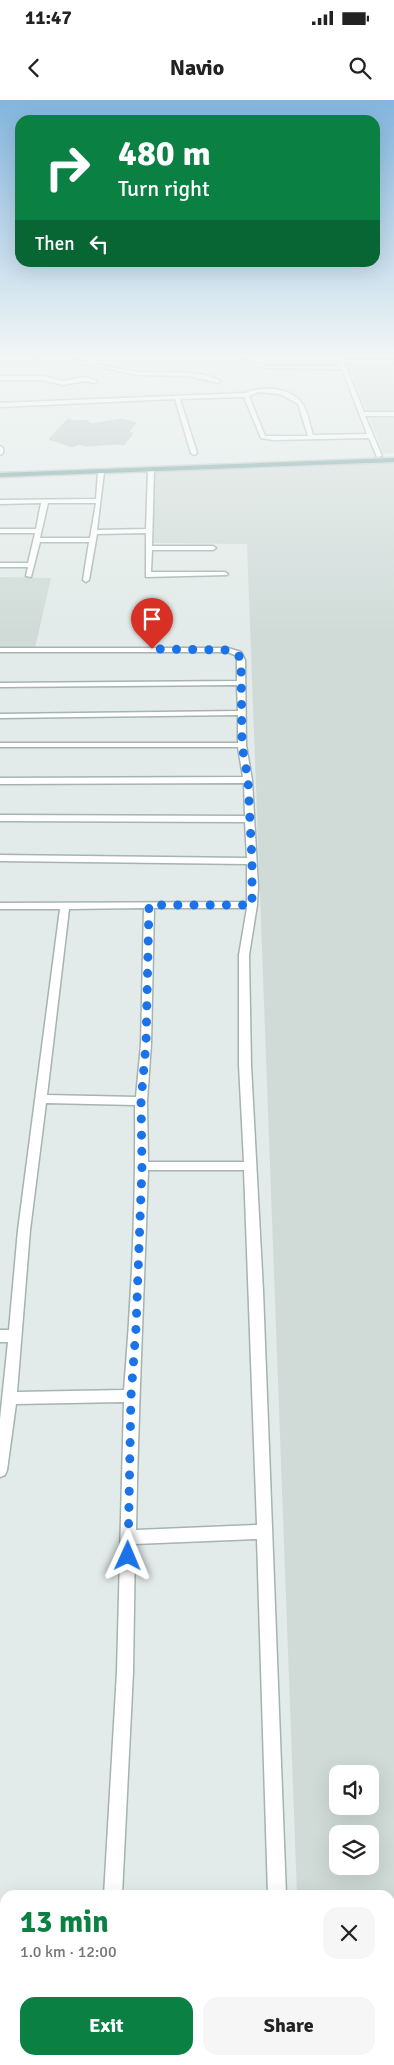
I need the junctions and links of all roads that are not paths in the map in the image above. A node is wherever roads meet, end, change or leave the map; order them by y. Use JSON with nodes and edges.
{"nodes":[{"id":1,"x":193,"y":449,"type":"edge"},
{"id":2,"x":376,"y":449,"type":"edge"},
{"id":3,"x":194,"y":453,"type":"dead end"},
{"id":4,"x":379,"y":456,"type":"junction"},
{"id":5,"x":394,"y":456,"type":"edge"},
{"id":6,"x":394,"y":460,"type":"edge"},
{"id":7,"x":0,"y":469,"type":"edge"},
{"id":8,"x":151,"y":470,"type":"junction"},
{"id":9,"x":101,"y":472,"type":"junction"},
{"id":10,"x":0,"y":475,"type":"edge"},
{"id":11,"x":45,"y":501,"type":"junction"},
{"id":12,"x":99,"y":501,"type":"junction"},
{"id":13,"x":0,"y":502,"type":"edge"},
{"id":14,"x":0,"y":531,"type":"edge"},
{"id":15,"x":39,"y":531,"type":"junction"},
{"id":16,"x":150,"y":531,"type":"junction"},
{"id":17,"x":94,"y":532,"type":"junction"},
{"id":18,"x":38,"y":540,"type":"junction"},
{"id":19,"x":93,"y":540,"type":"junction"},
{"id":20,"x":150,"y":548,"type":"junction"},
{"id":21,"x":213,"y":548,"type":"dead end"},
{"id":22,"x":0,"y":565,"type":"edge"},
{"id":23,"x":32,"y":565,"type":"junction"},
{"id":24,"x":225,"y":574,"type":"dead end"},
{"id":25,"x":29,"y":576,"type":"dead end"},
{"id":26,"x":86,"y":580,"type":"dead end"},
{"id":27,"x":0,"y":650,"type":"edge"},
{"id":28,"x":241,"y":683,"type":"junction"},
{"id":29,"x":0,"y":685,"type":"edge"},
{"id":30,"x":241,"y":713,"type":"junction"},
{"id":31,"x":0,"y":716,"type":"edge"},
{"id":32,"x":0,"y":745,"type":"edge"},
{"id":33,"x":242,"y":745,"type":"junction"},
{"id":34,"x":248,"y":780,"type":"junction"},
{"id":35,"x":0,"y":781,"type":"edge"},
{"id":36,"x":0,"y":818,"type":"edge"},
{"id":37,"x":250,"y":819,"type":"junction"},
{"id":38,"x":0,"y":858,"type":"edge"},
{"id":39,"x":252,"y":861,"type":"junction"},
{"id":40,"x":65,"y":905,"type":"junction"},
{"id":41,"x":149,"y":905,"type":"junction"},
{"id":42,"x":252,"y":905,"type":"junction"},
{"id":43,"x":0,"y":906,"type":"edge"},
{"id":44,"x":41,"y":1100,"type":"junction"},
{"id":45,"x":141,"y":1101,"type":"junction"},
{"id":46,"x":142,"y":1166,"type":"junction"},
{"id":47,"x":250,"y":1166,"type":"junction"},
{"id":48,"x":7,"y":1336,"type":"edge"},
{"id":49,"x":131,"y":1396,"type":"junction"},
{"id":50,"x":10,"y":1398,"type":"junction"},
{"id":51,"x":0,"y":1470,"type":"edge"},
{"id":52,"x":264,"y":1532,"type":"junction"},
{"id":53,"x":128,"y":1537,"type":"junction"},
{"id":54,"x":113,"y":1890,"type":"edge"},
{"id":55,"x":277,"y":1890,"type":"edge"}],
"edges":[{"from":1,"to":3,"type":"street"},
{"from":2,"to":4,"type":"street"},
{"from":4,"to":5,"type":"main road"},
{"from":4,"to":7,"type":"main road"},
{"from":6,"to":8,"type":"main road"},
{"from":8,"to":9,"type":"main road"},
{"from":8,"to":16,"type":"street"},
{"from":9,"to":10,"type":"main road"},
{"from":9,"to":12,"type":"street"},
{"from":11,"to":12,"type":"street"},
{"from":11,"to":13,"type":"street"},
{"from":11,"to":15,"type":"street"},
{"from":12,"to":17,"type":"street"},
{"from":14,"to":15,"type":"street"},
{"from":15,"to":18,"type":"street"},
{"from":16,"to":17,"type":"street"},
{"from":16,"to":20,"type":"street"},
{"from":17,"to":19,"type":"street"},
{"from":18,"to":19,"type":"street"},
{"from":18,"to":23,"type":"street"},
{"from":19,"to":26,"type":"street"},
{"from":20,"to":21,"type":"street"},
{"from":20,"to":24,"type":"street"},
{"from":22,"to":23,"type":"street"},
{"from":23,"to":25,"type":"street"},
{"from":27,"to":28,"type":"street"},
{"from":28,"to":29,"type":"street"},
{"from":28,"to":30,"type":"street"},
{"from":30,"to":31,"type":"street"},
{"from":30,"to":33,"type":"street"},
{"from":32,"to":33,"type":"street"},
{"from":33,"to":34,"type":"street"},
{"from":34,"to":35,"type":"street"},
{"from":34,"to":37,"type":"street"},
{"from":36,"to":37,"type":"street"},
{"from":37,"to":39,"type":"street"},
{"from":38,"to":39,"type":"street"},
{"from":39,"to":42,"type":"street"},
{"from":40,"to":41,"type":"street"},
{"from":40,"to":43,"type":"street"},
{"from":40,"to":44,"type":"street"},
{"from":41,"to":42,"type":"street"},
{"from":41,"to":45,"type":"street"},
{"from":42,"to":47,"type":"street"},
{"from":44,"to":45,"type":"street"},
{"from":44,"to":48,"type":"street"},
{"from":45,"to":46,"type":"street"},
{"from":46,"to":47,"type":"street"},
{"from":46,"to":49,"type":"street"},
{"from":47,"to":52,"type":"street"},
{"from":48,"to":50,"type":"street"},
{"from":49,"to":50,"type":"street"},
{"from":49,"to":53,"type":"street"},
{"from":50,"to":51,"type":"street"},
{"from":52,"to":53,"type":"street"},
{"from":52,"to":55,"type":"street"},
{"from":53,"to":54,"type":"street"}]}
